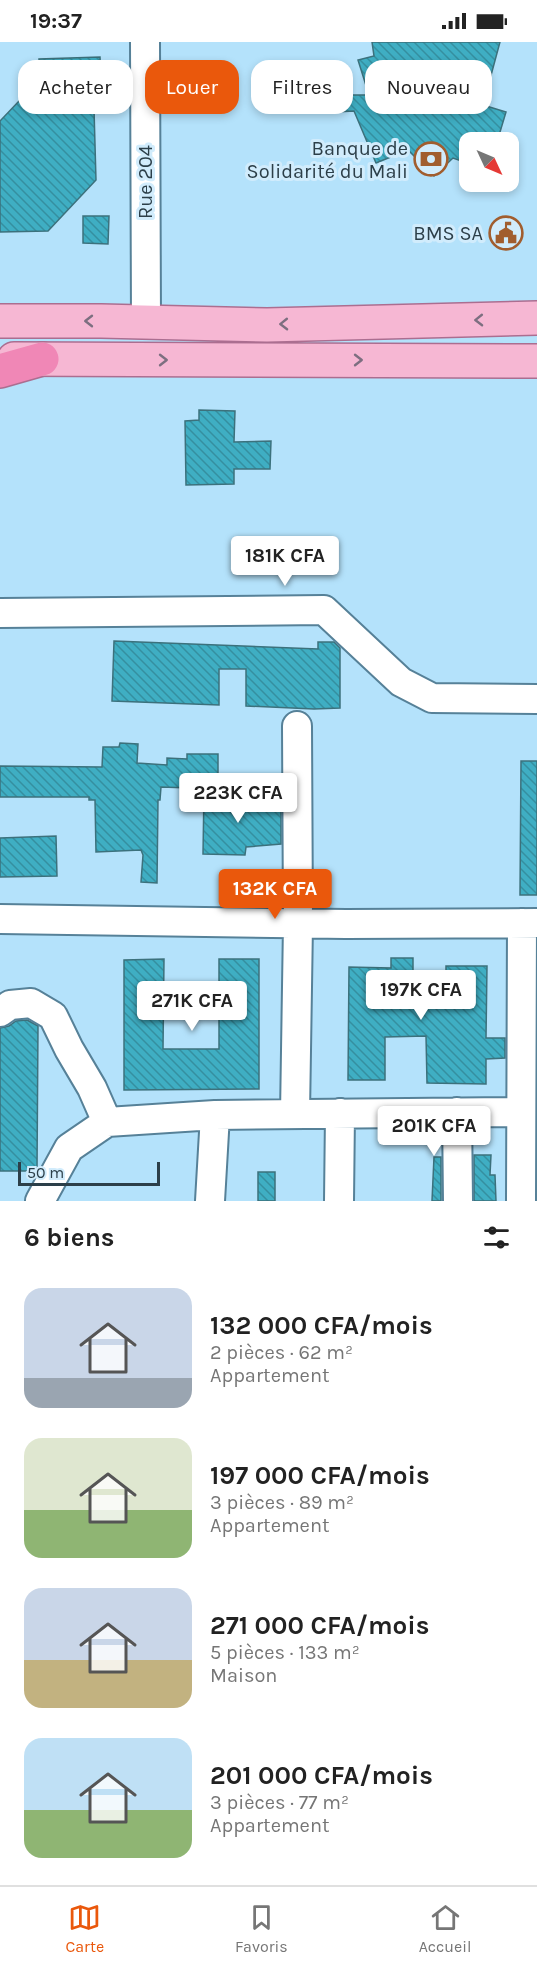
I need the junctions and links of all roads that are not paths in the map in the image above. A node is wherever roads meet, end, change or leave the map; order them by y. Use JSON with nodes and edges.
{"nodes":[{"id":1,"x":145,"y":42,"type":"edge"},
{"id":2,"x":537,"y":318,"type":"edge"},
{"id":3,"x":0,"y":321,"type":"edge"},
{"id":4,"x":146,"y":322,"type":"junction"},
{"id":5,"x":0,"y":359,"type":"edge"},
{"id":6,"x":42,"y":359,"type":"junction"},
{"id":7,"x":537,"y":361,"type":"edge"},
{"id":8,"x":0,"y":371,"type":"edge"},
{"id":9,"x":0,"y":613,"type":"edge"},
{"id":10,"x":537,"y":699,"type":"edge"},
{"id":11,"x":297,"y":726,"type":"dead end"},
{"id":12,"x":0,"y":919,"type":"edge"},
{"id":13,"x":530,"y":923,"type":"edge"},
{"id":14,"x":298,"y":924,"type":"junction"},
{"id":15,"x":0,"y":1012,"type":"edge"},
{"id":16,"x":457,"y":1112,"type":"junction"},
{"id":17,"x":521,"y":1112,"type":"junction"},
{"id":18,"x":340,"y":1113,"type":"junction"},
{"id":19,"x":295,"y":1114,"type":"junction"},
{"id":20,"x":215,"y":1115,"type":"junction"},
{"id":21,"x":106,"y":1122,"type":"junction"},
{"id":22,"x":40,"y":1201,"type":"edge"},
{"id":23,"x":210,"y":1201,"type":"edge"},
{"id":24,"x":339,"y":1201,"type":"edge"},
{"id":25,"x":458,"y":1201,"type":"edge"},
{"id":26,"x":521,"y":1201,"type":"edge"}],
"edges":[{"from":1,"to":4,"type":"street","name":"Rue 204"},
{"from":2,"to":4,"type":"main road","one_way":true},
{"from":4,"to":3,"type":"main road","one_way":true},
{"from":5,"to":6,"type":"main road"},
{"from":6,"to":7,"type":"main road","one_way":true},
{"from":6,"to":8,"type":"highway"},
{"from":9,"to":10,"type":"street"},
{"from":11,"to":14,"type":"street"},
{"from":12,"to":14,"type":"street"},
{"from":13,"to":14,"type":"street"},
{"from":13,"to":17,"type":"street"},
{"from":14,"to":19,"type":"street"},
{"from":15,"to":21,"type":"street"},
{"from":16,"to":17,"type":"street"},
{"from":16,"to":18,"type":"street"},
{"from":16,"to":25,"type":"street"},
{"from":17,"to":26,"type":"street"},
{"from":18,"to":19,"type":"street"},
{"from":18,"to":24,"type":"street"},
{"from":19,"to":20,"type":"street"},
{"from":20,"to":21,"type":"street"},
{"from":20,"to":23,"type":"street"},
{"from":21,"to":22,"type":"street"}]}
